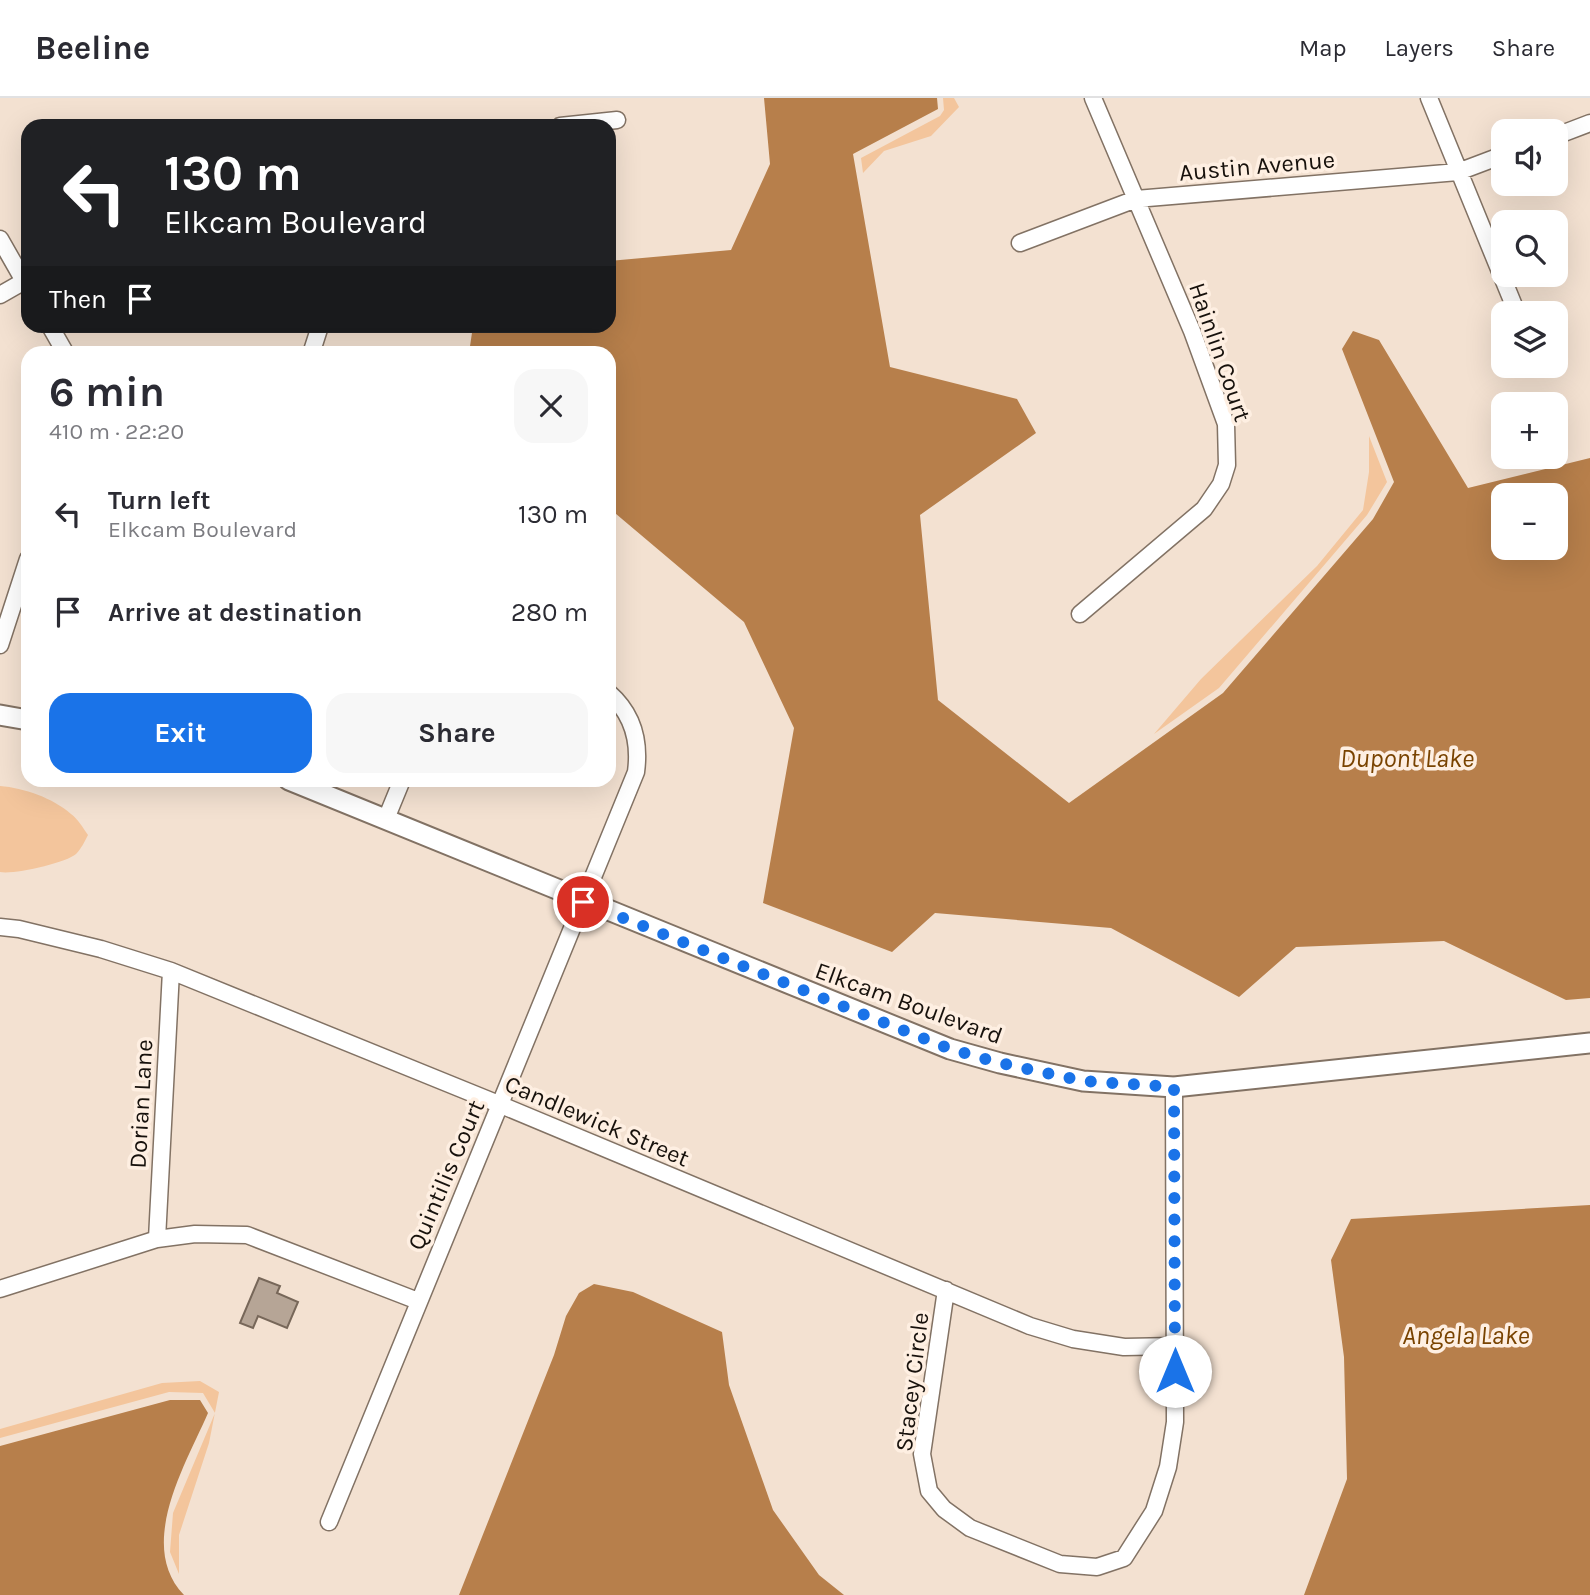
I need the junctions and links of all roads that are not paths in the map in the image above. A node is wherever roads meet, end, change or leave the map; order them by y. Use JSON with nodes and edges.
{"nodes":[{"id":1,"x":1093,"y":98,"type":"edge"},
{"id":2,"x":1429,"y":98,"type":"edge"},
{"id":3,"x":1590,"y":123,"type":"edge"},
{"id":4,"x":1568,"y":131,"type":"edge"},
{"id":5,"x":1491,"y":160,"type":"edge"},
{"id":6,"x":1458,"y":172,"type":"junction"},
{"id":7,"x":1136,"y":199,"type":"junction"},
{"id":8,"x":0,"y":239,"type":"edge"},
{"id":9,"x":1020,"y":243,"type":"dead end"},
{"id":10,"x":21,"y":273,"type":"edge"},
{"id":11,"x":21,"y":286,"type":"edge"},
{"id":12,"x":0,"y":295,"type":"edge"},
{"id":13,"x":1512,"y":301,"type":"edge"},
{"id":14,"x":21,"y":581,"type":"edge"},
{"id":15,"x":1080,"y":614,"type":"dead end"},
{"id":16,"x":0,"y":646,"type":"edge"},
{"id":17,"x":616,"y":701,"type":"edge"},
{"id":18,"x":0,"y":715,"type":"edge"},
{"id":19,"x":21,"y":719,"type":"edge"},
{"id":20,"x":307,"y":787,"type":"edge"},
{"id":21,"x":399,"y":787,"type":"edge"},
{"id":22,"x":387,"y":819,"type":"junction"},
{"id":23,"x":583,"y":902,"type":"junction"},
{"id":24,"x":0,"y":927,"type":"edge"},
{"id":25,"x":171,"y":971,"type":"junction"},
{"id":26,"x":1590,"y":1043,"type":"edge"},
{"id":27,"x":1174,"y":1087,"type":"junction"},
{"id":28,"x":501,"y":1105,"type":"junction"},
{"id":29,"x":157,"y":1239,"type":"junction"},
{"id":30,"x":0,"y":1289,"type":"edge"},
{"id":31,"x":946,"y":1290,"type":"junction"},
{"id":32,"x":418,"y":1301,"type":"junction"},
{"id":33,"x":1176,"y":1346,"type":"junction"},
{"id":34,"x":329,"y":1522,"type":"dead end"}],
"edges":[{"from":1,"to":7,"type":"street","name":"Hainlin Court"},
{"from":2,"to":6,"type":"street"},
{"from":3,"to":4,"type":"street"},
{"from":5,"to":6,"type":"street","name":"Austin Avenue"},
{"from":6,"to":7,"type":"street","name":"Austin Avenue"},
{"from":6,"to":13,"type":"street"},
{"from":7,"to":9,"type":"street","name":"Austin Avenue"},
{"from":7,"to":15,"type":"street","name":"Hainlin Court"},
{"from":8,"to":10,"type":"street"},
{"from":11,"to":12,"type":"street"},
{"from":14,"to":16,"type":"street"},
{"from":17,"to":23,"type":"street","name":"Quintilis Court"},
{"from":18,"to":19,"type":"street"},
{"from":20,"to":22,"type":"street","name":"Elkcam Boulevard"},
{"from":21,"to":22,"type":"street"},
{"from":22,"to":23,"type":"street","name":"Elkcam Boulevard"},
{"from":23,"to":27,"type":"street","name":"Elkcam Boulevard"},
{"from":23,"to":28,"type":"street","name":"Quintilis Court"},
{"from":24,"to":25,"type":"street","name":"Candlewick Street"},
{"from":25,"to":28,"type":"street","name":"Candlewick Street"},
{"from":25,"to":29,"type":"street","name":"Dorian Lane"},
{"from":26,"to":27,"type":"street","name":"Elkcam Boulevard"},
{"from":27,"to":33,"type":"street","name":"Stacey Circle"},
{"from":28,"to":31,"type":"street","name":"Candlewick Street"},
{"from":28,"to":32,"type":"street","name":"Quintilis Court"},
{"from":29,"to":30,"type":"street"},
{"from":29,"to":32,"type":"street"},
{"from":31,"to":33,"type":"street","name":"Candlewick Street"},
{"from":31,"to":33,"type":"street","name":"Stacey Circle"},
{"from":32,"to":34,"type":"street","name":"Quintilis Court"}]}
